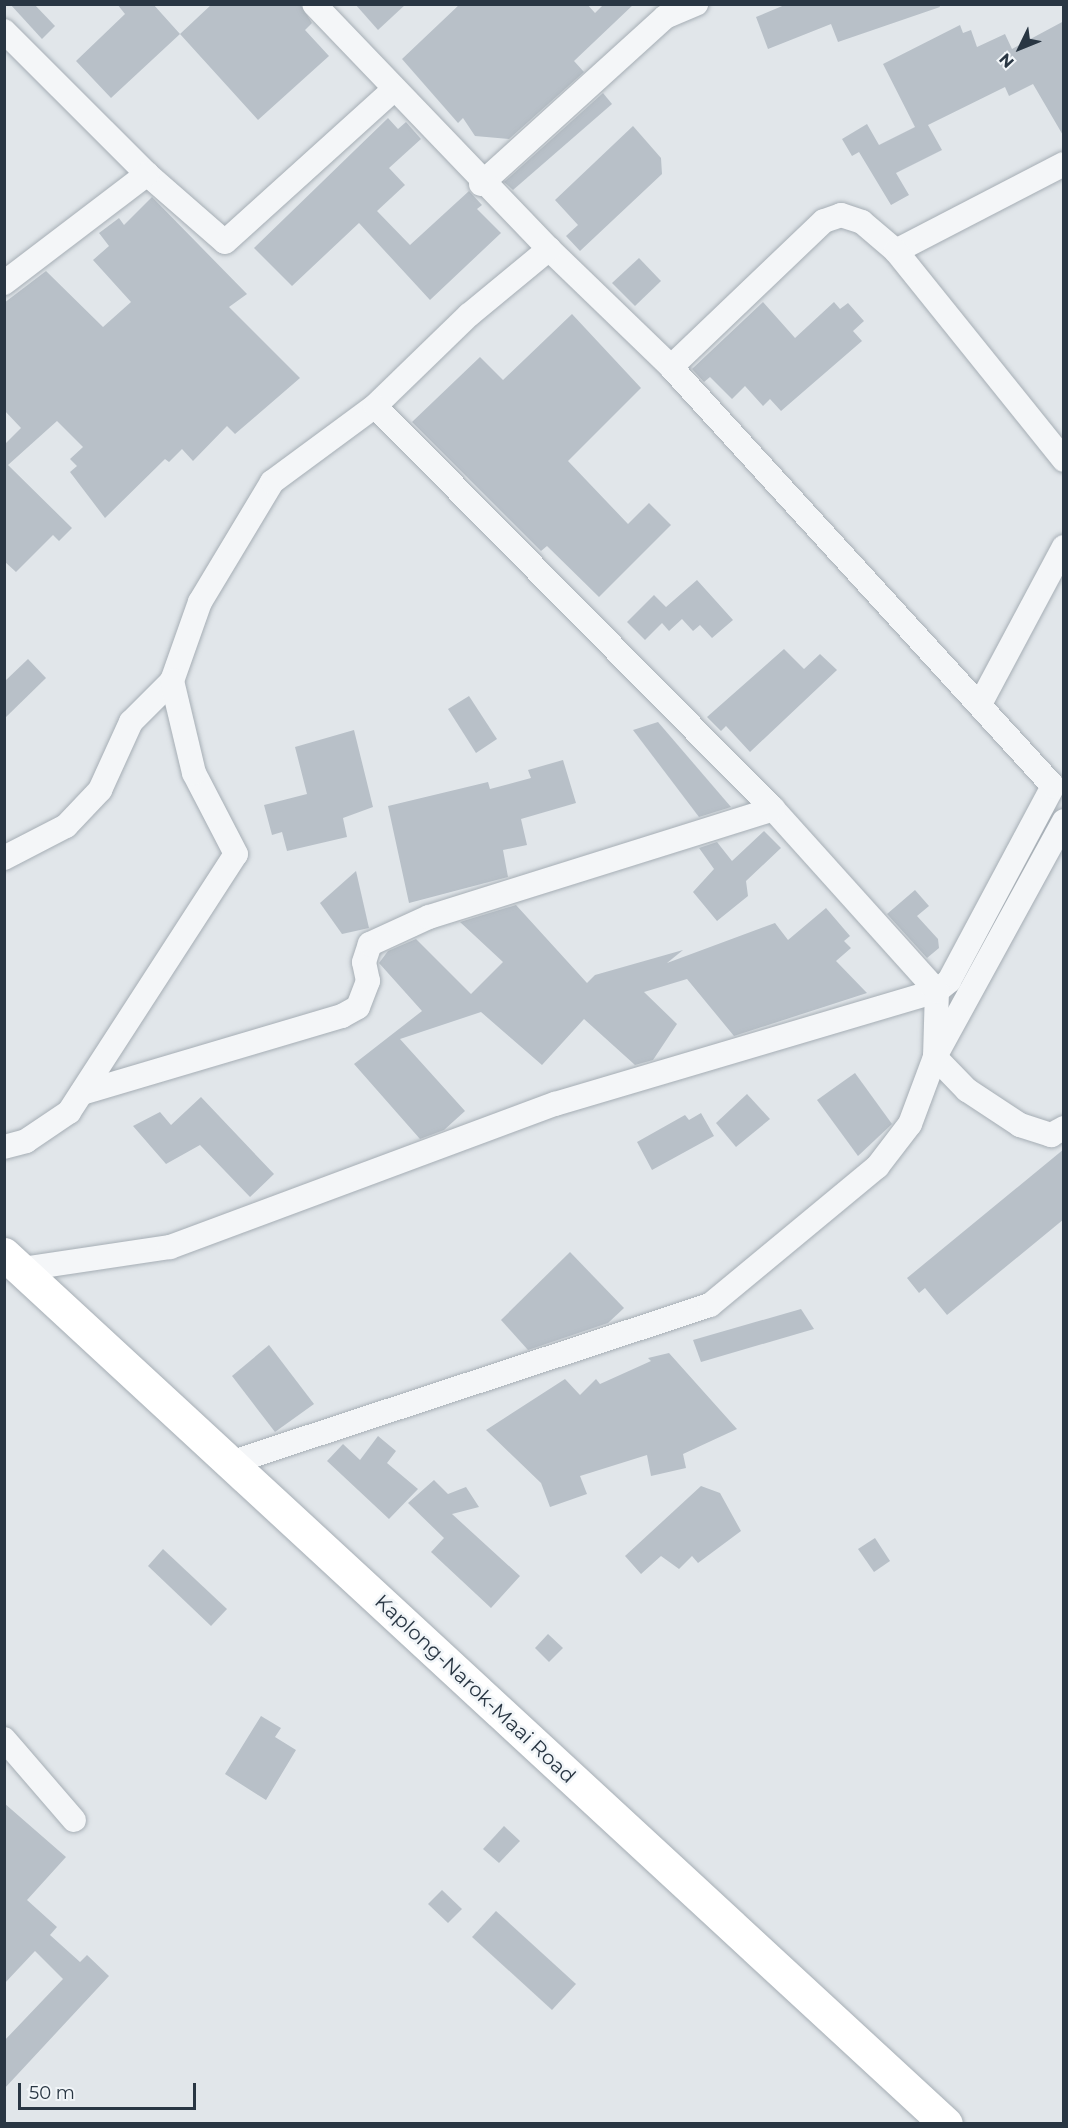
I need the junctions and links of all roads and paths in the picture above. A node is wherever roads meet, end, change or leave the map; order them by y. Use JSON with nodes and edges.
{"nodes":[{"id":1,"x":314,"y":4,"type":"edge"},
{"id":2,"x":696,"y":4,"type":"edge"},
{"id":3,"x":659,"y":11,"type":"edge"},
{"id":4,"x":4,"y":31,"type":"edge"},
{"id":5,"x":392,"y":91,"type":"junction"},
{"id":6,"x":1064,"y":164,"type":"edge"},
{"id":7,"x":147,"y":174,"type":"junction"},
{"id":8,"x":481,"y":184,"type":"junction"},
{"id":9,"x":549,"y":249,"type":"junction"},
{"id":10,"x":896,"y":251,"type":"junction"},
{"id":11,"x":4,"y":283,"type":"edge"},
{"id":12,"x":671,"y":367,"type":"junction"},
{"id":13,"x":375,"y":406,"type":"junction"},
{"id":14,"x":1064,"y":460,"type":"edge"},
{"id":15,"x":1064,"y":547,"type":"edge"},
{"id":16,"x":172,"y":681,"type":"junction"},
{"id":17,"x":980,"y":704,"type":"junction"},
{"id":18,"x":773,"y":809,"type":"junction"},
{"id":19,"x":1064,"y":821,"type":"edge"},
{"id":20,"x":4,"y":858,"type":"edge"},
{"id":21,"x":937,"y":990,"type":"junction"},
{"id":22,"x":935,"y":1057,"type":"junction"},
{"id":23,"x":82,"y":1094,"type":"junction"},
{"id":24,"x":1064,"y":1128,"type":"edge"},
{"id":25,"x":4,"y":1147,"type":"edge"},
{"id":26,"x":13,"y":1262,"type":"edge"},
{"id":27,"x":230,"y":1463,"type":"junction"},
{"id":28,"x":4,"y":1739,"type":"edge"},
{"id":29,"x":74,"y":1820,"type":"dead end"},
{"id":30,"x":946,"y":2124,"type":"edge"}],
"edges":[{"from":1,"to":5,"type":"street"},
{"from":2,"to":3,"type":"street"},
{"from":3,"to":8,"type":"street"},
{"from":4,"to":7,"type":"street"},
{"from":5,"to":7,"type":"street"},
{"from":5,"to":8,"type":"street"},
{"from":6,"to":10,"type":"street"},
{"from":7,"to":11,"type":"street"},
{"from":8,"to":9,"type":"street"},
{"from":9,"to":12,"type":"street"},
{"from":9,"to":13,"type":"street"},
{"from":10,"to":12,"type":"street"},
{"from":10,"to":14,"type":"street"},
{"from":12,"to":17,"type":"street"},
{"from":13,"to":16,"type":"street"},
{"from":13,"to":18,"type":"street"},
{"from":15,"to":17,"type":"street"},
{"from":16,"to":20,"type":"street"},
{"from":16,"to":23,"type":"street"},
{"from":17,"to":21,"type":"street"},
{"from":18,"to":21,"type":"street"},
{"from":18,"to":23,"type":"street"},
{"from":19,"to":22,"type":"street"},
{"from":21,"to":22,"type":"street"},
{"from":21,"to":26,"type":"street"},
{"from":22,"to":24,"type":"street"},
{"from":22,"to":27,"type":"street"},
{"from":23,"to":25,"type":"street"},
{"from":26,"to":27,"type":"highway","name":"Kaplong-Narok-Maai Road"},
{"from":27,"to":30,"type":"highway","name":"Kaplong-Narok-Maai Road"},
{"from":28,"to":29,"type":"street"}]}
